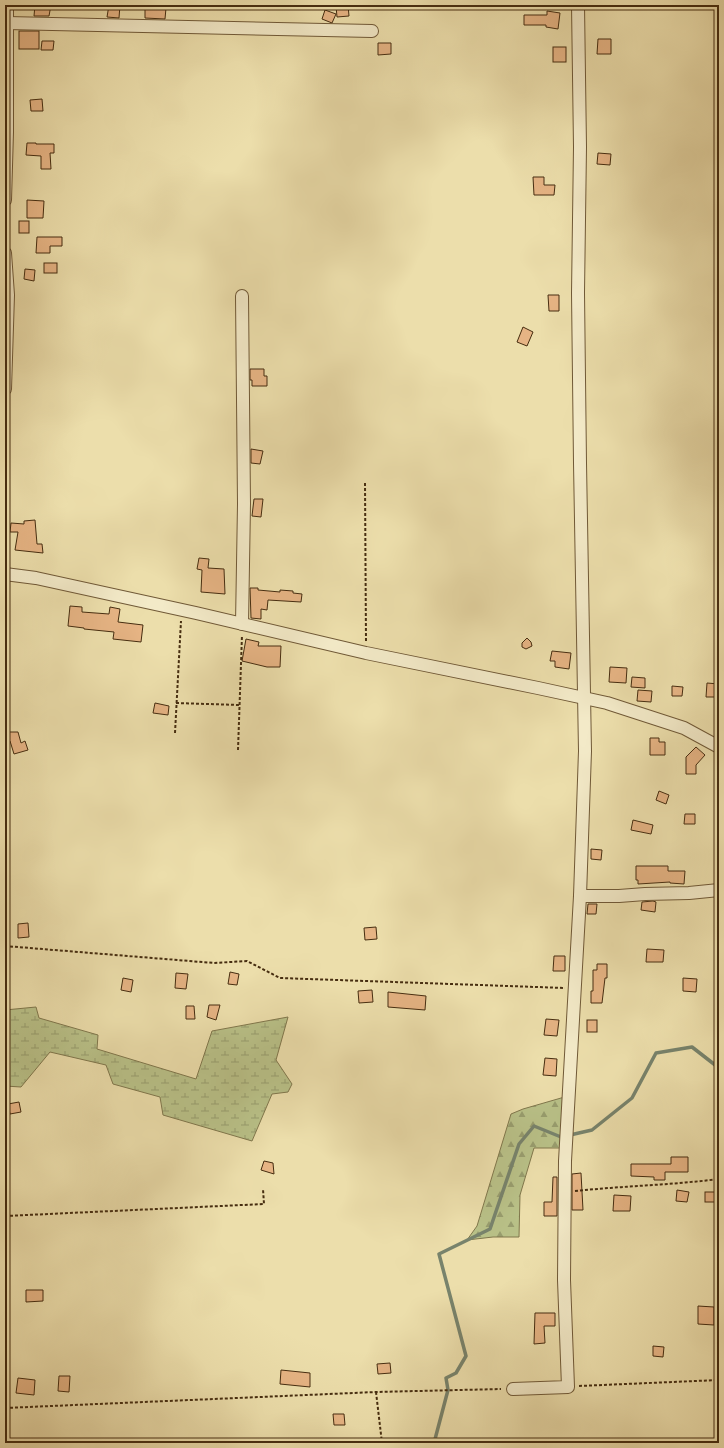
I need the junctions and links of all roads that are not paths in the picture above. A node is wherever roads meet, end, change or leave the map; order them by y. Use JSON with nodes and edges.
{"nodes":[{"id":1,"x":7,"y":5,"type":"edge"},
{"id":2,"x":578,"y":5,"type":"edge"},
{"id":3,"x":7,"y":23,"type":"junction"},
{"id":4,"x":372,"y":31,"type":"dead end"},
{"id":5,"x":6,"y":41,"type":"edge"},
{"id":6,"x":5,"y":200,"type":"edge"},
{"id":7,"x":5,"y":253,"type":"edge"},
{"id":8,"x":242,"y":296,"type":"dead end"},
{"id":9,"x":5,"y":389,"type":"edge"},
{"id":10,"x":5,"y":574,"type":"edge"},
{"id":11,"x":242,"y":624,"type":"junction"},
{"id":12,"x":584,"y":698,"type":"junction"},
{"id":13,"x":719,"y":747,"type":"edge"},
{"id":14,"x":719,"y":890,"type":"edge"},
{"id":15,"x":580,"y":896,"type":"junction"},
{"id":16,"x":513,"y":1389,"type":"road end"}],
"edges":[{"from":1,"to":3,"type":"street"},
{"from":2,"to":12,"type":"street"},
{"from":3,"to":4,"type":"street"},
{"from":3,"to":5,"type":"street"},
{"from":5,"to":6,"type":"street"},
{"from":7,"to":9,"type":"street"},
{"from":8,"to":11,"type":"street"},
{"from":10,"to":11,"type":"street"},
{"from":11,"to":12,"type":"street"},
{"from":12,"to":13,"type":"street"},
{"from":12,"to":15,"type":"street"},
{"from":14,"to":15,"type":"street"},
{"from":15,"to":16,"type":"street"}]}
